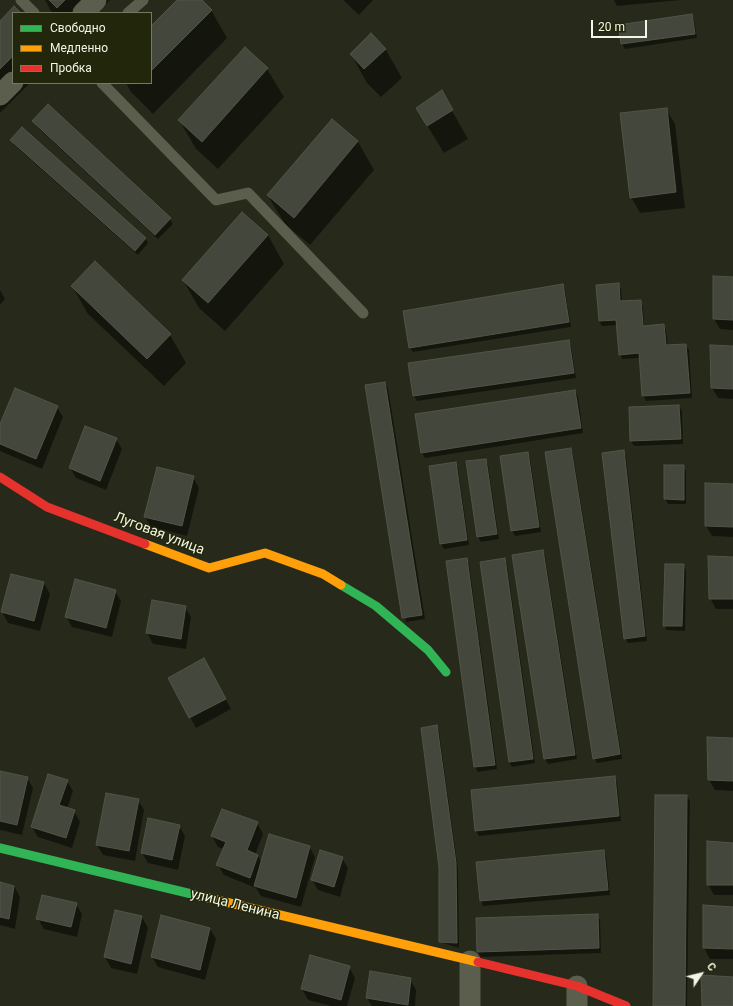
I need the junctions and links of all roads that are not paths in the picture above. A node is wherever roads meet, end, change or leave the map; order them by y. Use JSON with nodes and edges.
{"nodes":[{"id":1,"x":21,"y":0,"type":"edge"},
{"id":2,"x":96,"y":0,"type":"edge"},
{"id":3,"x":142,"y":0,"type":"edge"},
{"id":4,"x":33,"y":12,"type":"edge"},
{"id":5,"x":84,"y":12,"type":"edge"},
{"id":6,"x":129,"y":12,"type":"edge"},
{"id":7,"x":12,"y":83,"type":"edge"},
{"id":8,"x":103,"y":84,"type":"edge"},
{"id":9,"x":0,"y":95,"type":"edge"},
{"id":10,"x":363,"y":313,"type":"dead end"},
{"id":11,"x":0,"y":477,"type":"edge"},
{"id":12,"x":446,"y":672,"type":"dead end"},
{"id":13,"x":0,"y":848,"type":"edge"},
{"id":14,"x":470,"y":961,"type":"junction"},
{"id":15,"x":577,"y":996,"type":"edge"},
{"id":16,"x":470,"y":1006,"type":"edge"},
{"id":17,"x":626,"y":1006,"type":"edge"}],
"edges":[{"from":1,"to":4,"type":"lane"},
{"from":2,"to":5,"type":"street"},
{"from":3,"to":6,"type":"lane"},
{"from":7,"to":9,"type":"street"},
{"from":8,"to":10,"type":"lane"},
{"from":11,"to":12,"type":"street","name":"Луговая улица"},
{"from":13,"to":14,"type":"street","name":"улица Ленина"},
{"from":14,"to":15,"type":"street","name":"улица Ленина"},
{"from":14,"to":16,"type":"street"},
{"from":15,"to":17,"type":"street","name":"улица Ленина"}]}
